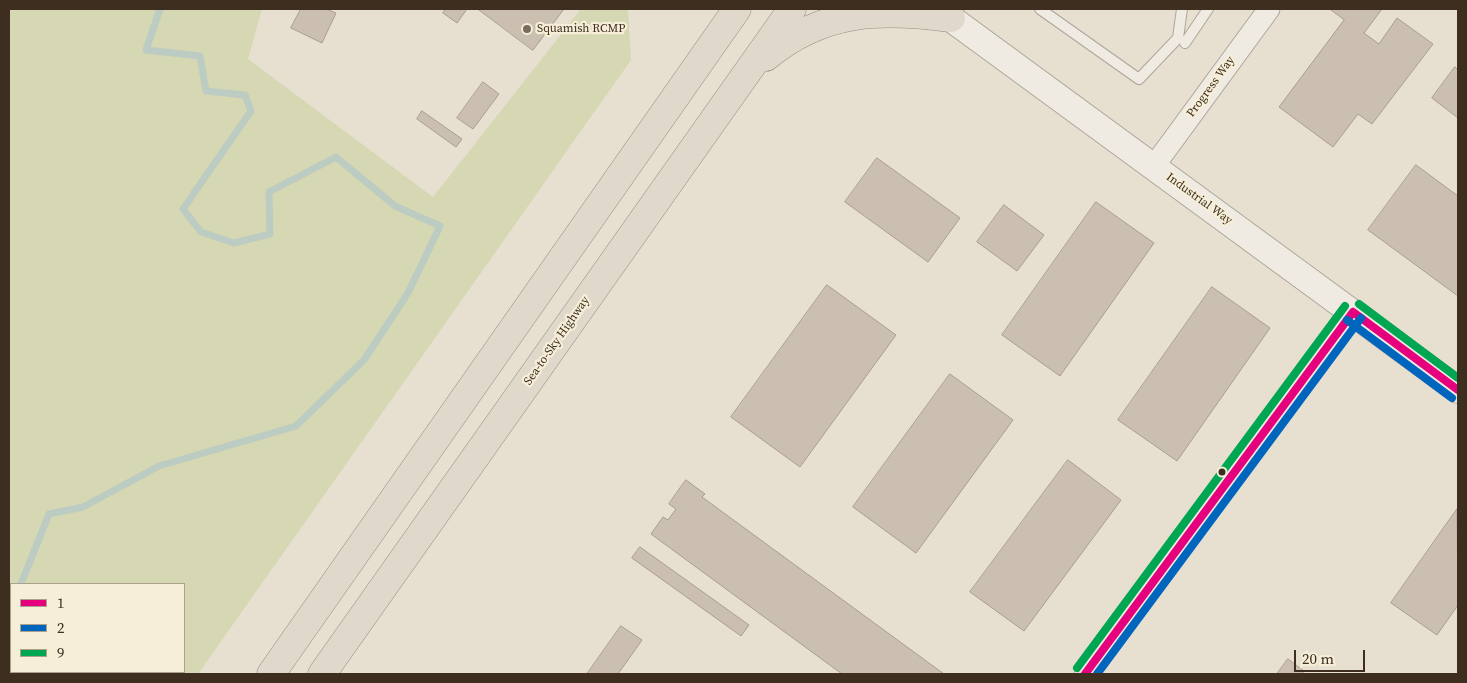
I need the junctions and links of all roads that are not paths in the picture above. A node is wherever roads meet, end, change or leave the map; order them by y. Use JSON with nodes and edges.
{"nodes":[{"id":1,"x":724,"y":9,"type":"edge"},
{"id":2,"x":738,"y":9,"type":"edge"},
{"id":3,"x":792,"y":9,"type":"edge"},
{"id":4,"x":1040,"y":9,"type":"edge"},
{"id":5,"x":1182,"y":9,"type":"edge"},
{"id":6,"x":1208,"y":9,"type":"edge"},
{"id":7,"x":1269,"y":9,"type":"edge"},
{"id":8,"x":945,"y":12,"type":"edge"},
{"id":9,"x":1185,"y":43,"type":"dead end"},
{"id":10,"x":711,"y":45,"type":"junction"},
{"id":11,"x":746,"y":74,"type":"junction"},
{"id":12,"x":1154,"y":166,"type":"junction"},
{"id":13,"x":1353,"y":312,"type":"junction"},
{"id":14,"x":1458,"y":390,"type":"edge"},
{"id":15,"x":270,"y":674,"type":"edge"},
{"id":16,"x":322,"y":674,"type":"edge"},
{"id":17,"x":1085,"y":674,"type":"edge"}],
"edges":[{"from":1,"to":10,"type":"highway"},
{"from":2,"to":10,"type":"highway"},
{"from":3,"to":11,"type":"highway","name":"Sea-to-Sky Highway"},
{"from":4,"to":5,"type":"lane"},
{"from":6,"to":9,"type":"lane"},
{"from":7,"to":12,"type":"street","name":"Progress Way"},
{"from":8,"to":11,"type":"highway"},
{"from":8,"to":12,"type":"street","name":"Industrial Way"},
{"from":10,"to":15,"type":"highway"},
{"from":11,"to":16,"type":"highway","name":"Sea-to-Sky Highway"},
{"from":12,"to":13,"type":"street","name":"Industrial Way"},
{"from":13,"to":14,"type":"street","name":"Industrial Way"},
{"from":13,"to":17,"type":"street"}]}
